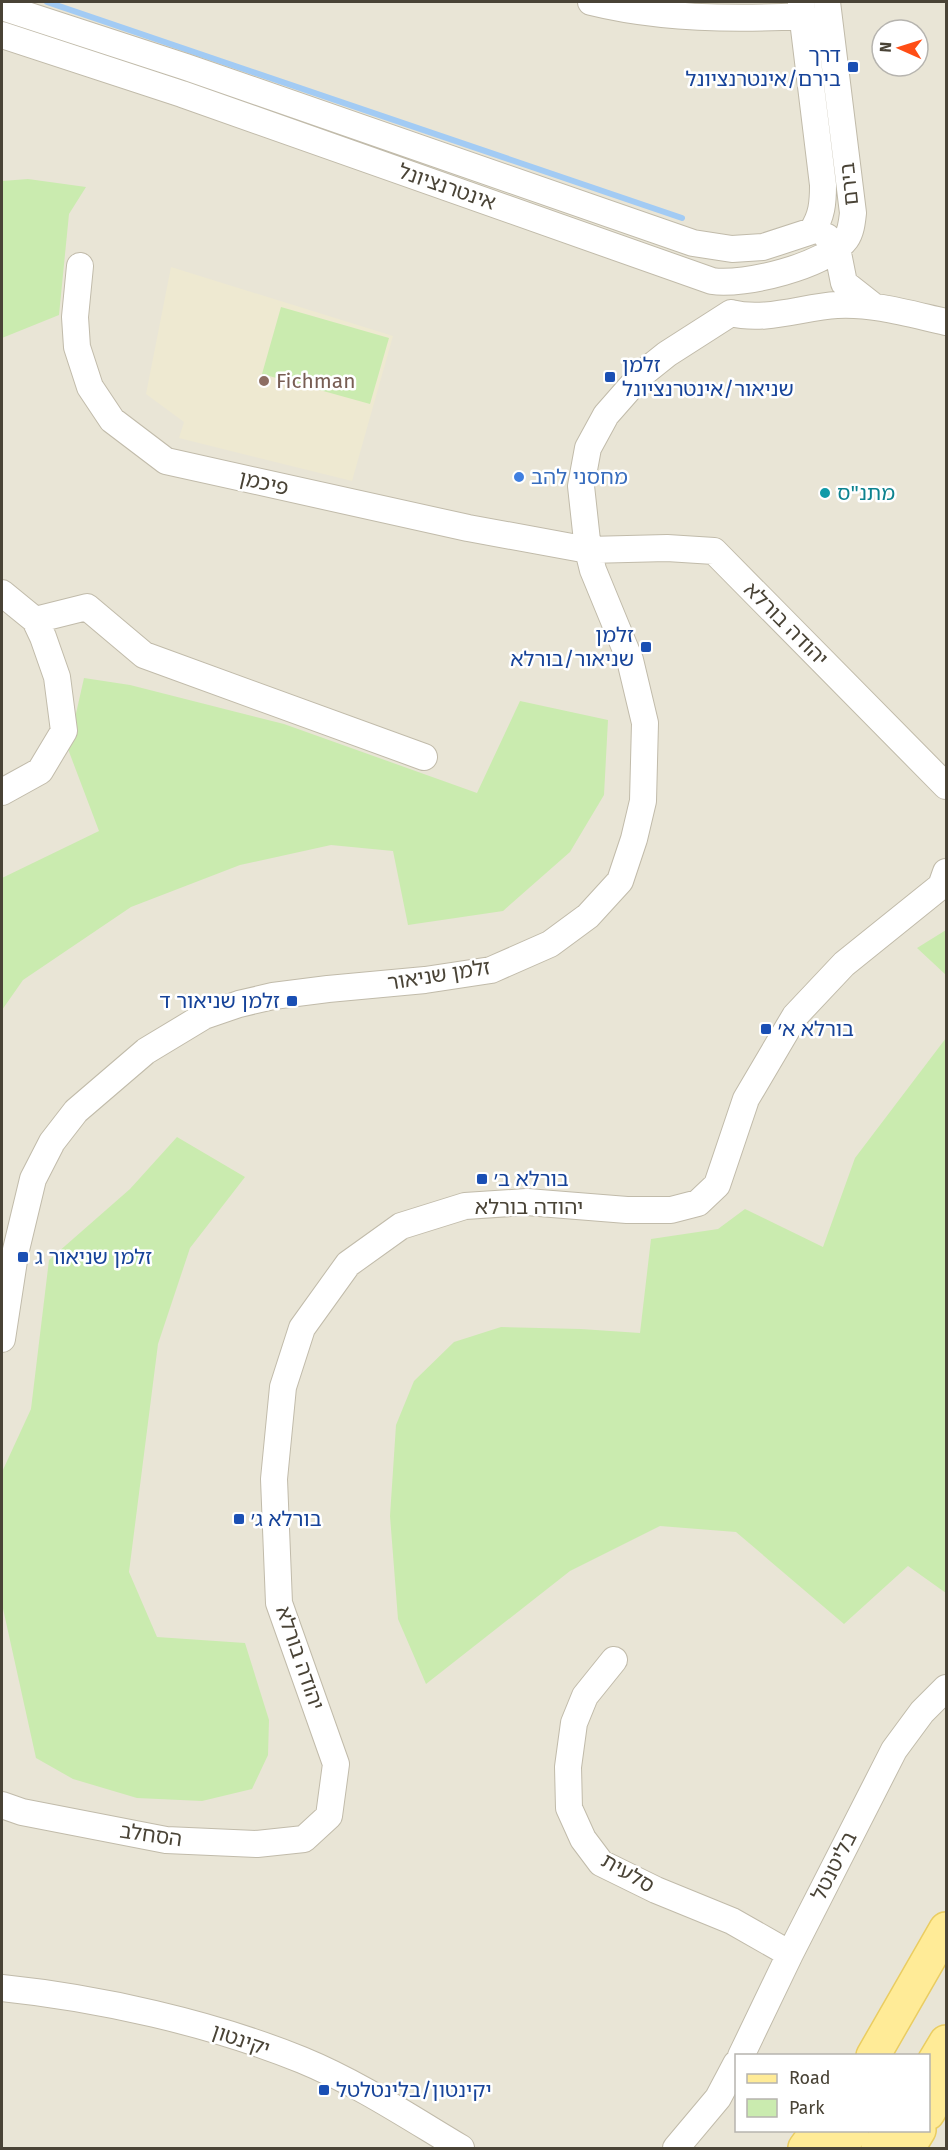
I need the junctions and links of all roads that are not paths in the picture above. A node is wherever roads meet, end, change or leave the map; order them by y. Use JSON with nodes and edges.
{"nodes":[{"id":1,"x":591,"y":2,"type":"edge"},
{"id":2,"x":827,"y":2,"type":"edge"},
{"id":3,"x":2,"y":7,"type":"edge"},
{"id":4,"x":802,"y":9,"type":"edge"},
{"id":5,"x":2,"y":35,"type":"edge"},
{"id":6,"x":833,"y":48,"type":"junction"},
{"id":7,"x":812,"y":231,"type":"junction"},
{"id":8,"x":764,"y":247,"type":"junction"},
{"id":9,"x":837,"y":248,"type":"junction"},
{"id":10,"x":80,"y":266,"type":"dead end"},
{"id":11,"x":728,"y":284,"type":"junction"},
{"id":12,"x":839,"y":294,"type":"junction"},
{"id":13,"x":731,"y":313,"type":"junction"},
{"id":14,"x":946,"y":322,"type":"edge"},
{"id":15,"x":588,"y":550,"type":"junction"},
{"id":16,"x":2,"y":593,"type":"edge"},
{"id":17,"x":35,"y":621,"type":"junction"},
{"id":18,"x":424,"y":757,"type":"dead end"},
{"id":19,"x":946,"y":786,"type":"edge"},
{"id":20,"x":2,"y":792,"type":"edge"},
{"id":21,"x":946,"y":872,"type":"edge"},
{"id":22,"x":2,"y":1338,"type":"edge"},
{"id":23,"x":614,"y":1660,"type":"dead end"},
{"id":24,"x":946,"y":1688,"type":"edge"},
{"id":25,"x":2,"y":1805,"type":"edge"},
{"id":26,"x":304,"y":1839,"type":"joint"},
{"id":27,"x":946,"y":1929,"type":"edge"},
{"id":28,"x":789,"y":1954,"type":"junction"},
{"id":29,"x":946,"y":1970,"type":"edge"},
{"id":30,"x":2,"y":1988,"type":"edge"},
{"id":31,"x":946,"y":2042,"type":"edge"},
{"id":32,"x":741,"y":2054,"type":"edge"},
{"id":33,"x":874,"y":2054,"type":"edge"},
{"id":34,"x":901,"y":2054,"type":"edge"},
{"id":35,"x":735,"y":2066,"type":"edge"},
{"id":36,"x":930,"y":2069,"type":"edge"},
{"id":37,"x":946,"y":2081,"type":"edge"},
{"id":38,"x":930,"y":2109,"type":"edge"},
{"id":39,"x":817,"y":2132,"type":"edge"},
{"id":40,"x":851,"y":2132,"type":"edge"},
{"id":41,"x":890,"y":2132,"type":"edge"},
{"id":42,"x":918,"y":2132,"type":"edge"},
{"id":43,"x":683,"y":2140,"type":"edge"},
{"id":44,"x":461,"y":2148,"type":"edge"},
{"id":45,"x":662,"y":2148,"type":"edge"},
{"id":46,"x":805,"y":2148,"type":"edge"},
{"id":47,"x":840,"y":2148,"type":"edge"},
{"id":48,"x":878,"y":2148,"type":"edge"},
{"id":49,"x":908,"y":2148,"type":"edge"}],
"edges":[{"from":1,"to":4,"type":"street"},
{"from":2,"to":6,"type":"street","name":"בירם"},
{"from":3,"to":8,"type":"street","name":"אינטרנציונל"},
{"from":4,"to":6,"type":"street"},
{"from":4,"to":7,"type":"street","name":"בירם"},
{"from":5,"to":11,"type":"street","name":"אינטרנציונל"},
{"from":6,"to":9,"type":"street","name":"בירם"},
{"from":7,"to":8,"type":"street","name":"אינטרנציונל"},
{"from":7,"to":9,"type":"street"},
{"from":8,"to":11,"type":"street"},
{"from":9,"to":11,"type":"street"},
{"from":9,"to":12,"type":"street"},
{"from":10,"to":15,"type":"street","name":"פיכמן"},
{"from":11,"to":13,"type":"street"},
{"from":12,"to":13,"type":"street"},
{"from":12,"to":14,"type":"street"},
{"from":13,"to":15,"type":"street","name":"זלמן שניאור"},
{"from":15,"to":19,"type":"street","name":"יהודה בורלא"},
{"from":15,"to":22,"type":"street","name":"זלמן שניאור"},
{"from":16,"to":17,"type":"street"},
{"from":17,"to":18,"type":"street"},
{"from":17,"to":20,"type":"street"},
{"from":21,"to":26,"type":"street","name":"יהודה בורלא"},
{"from":23,"to":28,"type":"street","name":"סלעית"},
{"from":24,"to":28,"type":"street","name":"בליטנטל"},
{"from":25,"to":26,"type":"street","name":"הסחלב"},
{"from":27,"to":33,"type":"main road"},
{"from":28,"to":32,"type":"street","name":"בליטנטל"},
{"from":29,"to":34,"type":"main road"},
{"from":30,"to":44,"type":"street","name":"יקינטון"},
{"from":31,"to":36,"type":"main road"},
{"from":35,"to":43,"type":"street"},
{"from":37,"to":38,"type":"main road"},
{"from":39,"to":46,"type":"main road"},
{"from":40,"to":47,"type":"main road"},
{"from":41,"to":48,"type":"main road"},
{"from":42,"to":49,"type":"main road"},
{"from":43,"to":45,"type":"street"}]}
